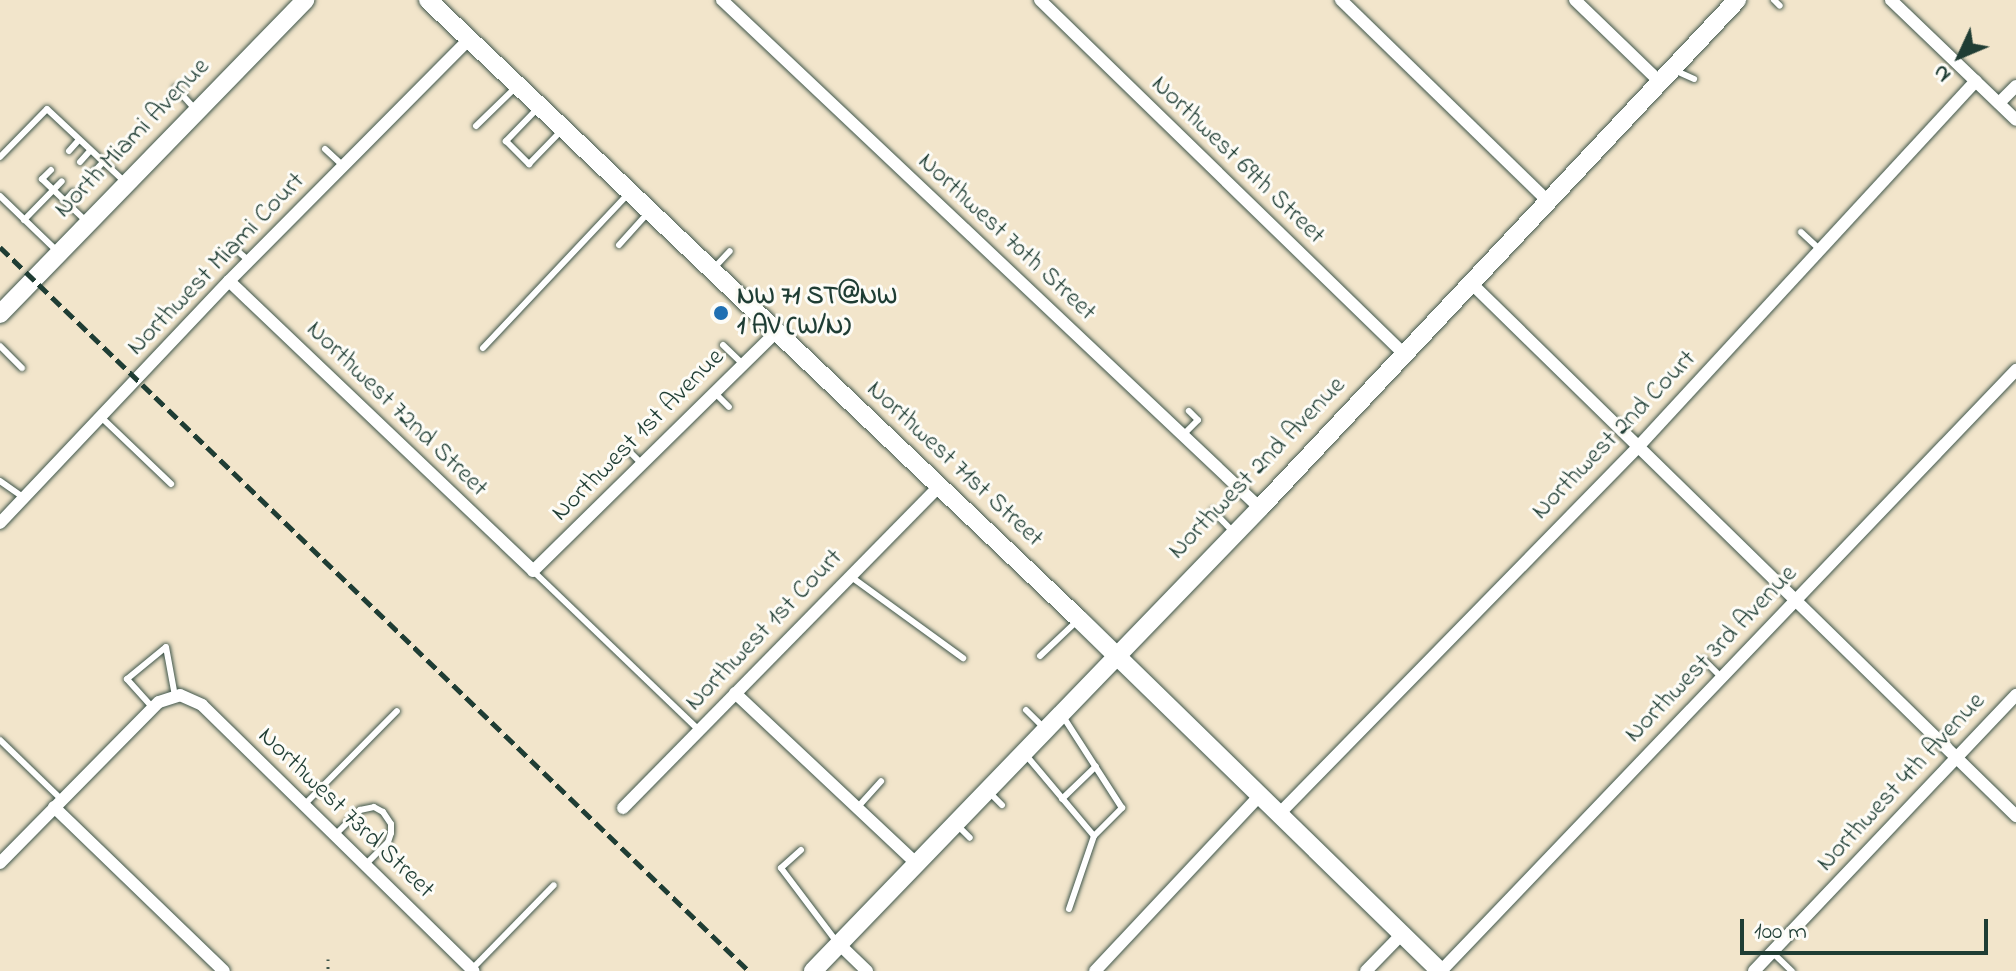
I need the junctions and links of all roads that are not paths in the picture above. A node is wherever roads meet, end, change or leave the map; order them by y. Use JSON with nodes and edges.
{"nodes":[{"id":1,"x":305,"y":0,"type":"edge"},
{"id":2,"x":428,"y":0,"type":"edge"},
{"id":3,"x":722,"y":0,"type":"edge"},
{"id":4,"x":1040,"y":0,"type":"edge"},
{"id":5,"x":1341,"y":0,"type":"edge"},
{"id":6,"x":1575,"y":0,"type":"edge"},
{"id":7,"x":1737,"y":0,"type":"edge"},
{"id":8,"x":1774,"y":0,"type":"edge"},
{"id":9,"x":1891,"y":0,"type":"edge"},
{"id":10,"x":1780,"y":6,"type":"dead end"},
{"id":11,"x":469,"y":39,"type":"junction"},
{"id":12,"x":1665,"y":75,"type":"junction"},
{"id":13,"x":1694,"y":79,"type":"dead end"},
{"id":14,"x":1976,"y":81,"type":"junction"},
{"id":15,"x":517,"y":85,"type":"junction"},
{"id":16,"x":2016,"y":86,"type":"edge"},
{"id":17,"x":176,"y":88,"type":"dead end"},
{"id":18,"x":1999,"y":103,"type":"junction"},
{"id":19,"x":539,"y":106,"type":"junction"},
{"id":20,"x":197,"y":110,"type":"junction"},
{"id":21,"x":2016,"y":120,"type":"edge"},
{"id":22,"x":476,"y":126,"type":"dead end"},
{"id":23,"x":563,"y":130,"type":"junction"},
{"id":24,"x":79,"y":140,"type":"junction"},
{"id":25,"x":325,"y":149,"type":"dead end"},
{"id":26,"x":69,"y":151,"type":"dead end"},
{"id":27,"x":90,"y":151,"type":"junction"},
{"id":28,"x":0,"y":157,"type":"edge"},
{"id":29,"x":80,"y":162,"type":"dead end"},
{"id":30,"x":103,"y":162,"type":"junction"},
{"id":31,"x":343,"y":166,"type":"junction"},
{"id":32,"x":51,"y":170,"type":"dead end"},
{"id":33,"x":92,"y":174,"type":"dead end"},
{"id":34,"x":62,"y":181,"type":"dead end"},
{"id":35,"x":126,"y":184,"type":"junction"},
{"id":36,"x":53,"y":190,"type":"junction"},
{"id":37,"x":73,"y":192,"type":"dead end"},
{"id":38,"x":629,"y":192,"type":"junction"},
{"id":39,"x":0,"y":196,"type":"edge"},
{"id":40,"x":1547,"y":200,"type":"junction"},
{"id":41,"x":65,"y":201,"type":"junction"},
{"id":42,"x":650,"y":212,"type":"junction"},
{"id":43,"x":24,"y":220,"type":"junction"},
{"id":44,"x":88,"y":223,"type":"junction"},
{"id":45,"x":1801,"y":232,"type":"dead end"},
{"id":46,"x":619,"y":245,"type":"dead end"},
{"id":47,"x":233,"y":247,"type":"dead end"},
{"id":48,"x":1820,"y":250,"type":"junction"},
{"id":49,"x":730,"y":251,"type":"dead end"},
{"id":50,"x":59,"y":253,"type":"junction"},
{"id":51,"x":249,"y":261,"type":"junction"},
{"id":52,"x":711,"y":270,"type":"junction"},
{"id":53,"x":229,"y":281,"type":"junction"},
{"id":54,"x":1470,"y":282,"type":"junction"},
{"id":55,"x":0,"y":314,"type":"edge"},
{"id":56,"x":776,"y":332,"type":"junction"},
{"id":57,"x":723,"y":345,"type":"dead end"},
{"id":58,"x":0,"y":346,"type":"edge"},
{"id":59,"x":483,"y":348,"type":"dead end"},
{"id":60,"x":1403,"y":353,"type":"junction"},
{"id":61,"x":743,"y":364,"type":"junction"},
{"id":62,"x":22,"y":368,"type":"dead end"},
{"id":63,"x":2016,"y":370,"type":"edge"},
{"id":64,"x":714,"y":392,"type":"junction"},
{"id":65,"x":729,"y":407,"type":"dead end"},
{"id":66,"x":1189,"y":411,"type":"dead end"},
{"id":67,"x":101,"y":417,"type":"junction"},
{"id":68,"x":1183,"y":435,"type":"junction"},
{"id":69,"x":1638,"y":447,"type":"junction"},
{"id":70,"x":628,"y":450,"type":"dead end"},
{"id":71,"x":642,"y":464,"type":"junction"},
{"id":72,"x":0,"y":481,"type":"edge"},
{"id":73,"x":171,"y":484,"type":"dead end"},
{"id":74,"x":939,"y":486,"type":"junction"},
{"id":75,"x":24,"y":498,"type":"junction"},
{"id":76,"x":1260,"y":508,"type":"junction"},
{"id":77,"x":1213,"y":511,"type":"dead end"},
{"id":78,"x":0,"y":523,"type":"edge"},
{"id":79,"x":1235,"y":533,"type":"junction"},
{"id":80,"x":533,"y":571,"type":"junction"},
{"id":81,"x":850,"y":576,"type":"junction"},
{"id":82,"x":1794,"y":601,"type":"junction"},
{"id":83,"x":1079,"y":619,"type":"junction"},
{"id":84,"x":1116,"y":655,"type":"junction"},
{"id":85,"x":1040,"y":656,"type":"dead end"},
{"id":86,"x":963,"y":658,"type":"dead end"},
{"id":87,"x":1704,"y":660,"type":"dead end"},
{"id":88,"x":1721,"y":677,"type":"junction"},
{"id":89,"x":735,"y":693,"type":"junction"},
{"id":90,"x":2016,"y":695,"type":"edge"},
{"id":91,"x":178,"y":696,"type":"junction"},
{"id":92,"x":153,"y":708,"type":"junction"},
{"id":93,"x":1026,"y":710,"type":"dead end"},
{"id":94,"x":397,"y":711,"type":"dead end"},
{"id":95,"x":1060,"y":713,"type":"junction"},
{"id":96,"x":1045,"y":728,"type":"junction"},
{"id":97,"x":699,"y":730,"type":"junction"},
{"id":98,"x":0,"y":740,"type":"edge"},
{"id":99,"x":1023,"y":751,"type":"junction"},
{"id":100,"x":1956,"y":757,"type":"junction"},
{"id":101,"x":1096,"y":766,"type":"junction"},
{"id":102,"x":881,"y":781,"type":"dead end"},
{"id":103,"x":986,"y":789,"type":"junction"},
{"id":104,"x":1260,"y":795,"type":"junction"},
{"id":105,"x":1062,"y":799,"type":"junction"},
{"id":106,"x":58,"y":803,"type":"junction"},
{"id":107,"x":304,"y":805,"type":"junction"},
{"id":108,"x":1002,"y":805,"type":"dead end"},
{"id":109,"x":623,"y":808,"type":"dead end"},
{"id":110,"x":857,"y":808,"type":"junction"},
{"id":111,"x":1279,"y":814,"type":"junction"},
{"id":112,"x":2016,"y":816,"type":"edge"},
{"id":113,"x":954,"y":822,"type":"junction"},
{"id":114,"x":335,"y":835,"type":"junction"},
{"id":115,"x":1094,"y":836,"type":"junction"},
{"id":116,"x":970,"y":838,"type":"dead end"},
{"id":117,"x":801,"y":850,"type":"dead end"},
{"id":118,"x":0,"y":863,"type":"edge"},
{"id":119,"x":916,"y":863,"type":"junction"},
{"id":120,"x":365,"y":865,"type":"junction"},
{"id":121,"x":554,"y":885,"type":"dead end"},
{"id":122,"x":1069,"y":909,"type":"dead end"},
{"id":123,"x":1402,"y":934,"type":"junction"},
{"id":124,"x":839,"y":944,"type":"junction"},
{"id":125,"x":1772,"y":952,"type":"junction"},
{"id":126,"x":473,"y":970,"type":"edge"},
{"id":127,"x":224,"y":971,"type":"edge"},
{"id":128,"x":813,"y":971,"type":"edge"},
{"id":129,"x":867,"y":971,"type":"edge"},
{"id":130,"x":1095,"y":971,"type":"edge"},
{"id":131,"x":1366,"y":971,"type":"edge"},
{"id":132,"x":1441,"y":971,"type":"edge"},
{"id":133,"x":1754,"y":971,"type":"edge"},
{"id":134,"x":1792,"y":971,"type":"edge"}],
"edges":[{"from":1,"to":20,"type":"street","name":"North Miami Avenue"},
{"from":2,"to":11,"type":"street","name":"Northwest 71st Street"},
{"from":3,"to":68,"type":"street","name":"Northwest 70th Street"},
{"from":4,"to":60,"type":"street","name":"Northwest 69th Street"},
{"from":5,"to":40,"type":"street"},
{"from":6,"to":12,"type":"street"},
{"from":7,"to":12,"type":"street","name":"Northwest 2nd Avenue"},
{"from":8,"to":10,"type":"lane"},
{"from":9,"to":14,"type":"street"},
{"from":11,"to":15,"type":"street","name":"Northwest 71st Street"},
{"from":11,"to":31,"type":"street","name":"Northwest Miami Court"},
{"from":12,"to":13,"type":"lane"},
{"from":12,"to":40,"type":"street","name":"Northwest 2nd Avenue"},
{"from":14,"to":18,"type":"street"},
{"from":14,"to":48,"type":"street","name":"Northwest 2nd Court"},
{"from":15,"to":19,"type":"street","name":"Northwest 71st Street"},
{"from":15,"to":22,"type":"lane"},
{"from":16,"to":18,"type":"street"},
{"from":17,"to":20,"type":"lane"},
{"from":18,"to":21,"type":"street"},
{"from":19,"to":23,"type":"street","name":"Northwest 71st Street"},
{"from":19,"to":23,"type":"lane"},
{"from":20,"to":35,"type":"street","name":"North Miami Avenue"},
{"from":23,"to":38,"type":"street","name":"Northwest 71st Street"},
{"from":24,"to":26,"type":"lane"},
{"from":24,"to":27,"type":"lane"},
{"from":24,"to":28,"type":"lane"},
{"from":25,"to":31,"type":"lane"},
{"from":27,"to":29,"type":"lane"},
{"from":27,"to":30,"type":"lane"},
{"from":30,"to":33,"type":"lane"},
{"from":30,"to":35,"type":"lane"},
{"from":31,"to":51,"type":"street","name":"Northwest Miami Court"},
{"from":32,"to":36,"type":"lane"},
{"from":34,"to":36,"type":"lane"},
{"from":35,"to":44,"type":"street","name":"North Miami Avenue"},
{"from":36,"to":41,"type":"lane"},
{"from":36,"to":43,"type":"lane"},
{"from":37,"to":41,"type":"lane"},
{"from":38,"to":42,"type":"street","name":"Northwest 71st Street"},
{"from":38,"to":59,"type":"lane"},
{"from":39,"to":43,"type":"lane"},
{"from":40,"to":54,"type":"street","name":"Northwest 2nd Avenue"},
{"from":41,"to":44,"type":"lane"},
{"from":42,"to":46,"type":"lane"},
{"from":42,"to":52,"type":"street","name":"Northwest 71st Street"},
{"from":43,"to":50,"type":"lane"},
{"from":44,"to":50,"type":"street","name":"North Miami Avenue"},
{"from":45,"to":48,"type":"lane"},
{"from":47,"to":51,"type":"lane"},
{"from":48,"to":69,"type":"street","name":"Northwest 2nd Court"},
{"from":49,"to":52,"type":"lane"},
{"from":50,"to":55,"type":"street","name":"North Miami Avenue"},
{"from":51,"to":53,"type":"street","name":"Northwest Miami Court"},
{"from":52,"to":56,"type":"street","name":"Northwest 71st Street"},
{"from":53,"to":67,"type":"street","name":"Northwest Miami Court"},
{"from":53,"to":80,"type":"street","name":"Northwest 72nd Street"},
{"from":54,"to":60,"type":"street","name":"Northwest 2nd Avenue"},
{"from":54,"to":69,"type":"street"},
{"from":56,"to":61,"type":"street","name":"Northwest 1st Avenue"},
{"from":56,"to":74,"type":"street","name":"Northwest 71st Street"},
{"from":57,"to":61,"type":"lane"},
{"from":58,"to":62,"type":"lane"},
{"from":60,"to":76,"type":"street","name":"Northwest 2nd Avenue"},
{"from":61,"to":64,"type":"street","name":"Northwest 1st Avenue"},
{"from":63,"to":82,"type":"street","name":"Northwest 3rd Avenue"},
{"from":64,"to":65,"type":"lane"},
{"from":64,"to":71,"type":"street","name":"Northwest 1st Avenue"},
{"from":66,"to":68,"type":"lane"},
{"from":67,"to":73,"type":"lane"},
{"from":67,"to":75,"type":"street","name":"Northwest Miami Court"},
{"from":68,"to":76,"type":"street","name":"Northwest 70th Street"},
{"from":69,"to":82,"type":"street"},
{"from":69,"to":111,"type":"street","name":"Northwest 2nd Court"},
{"from":70,"to":71,"type":"lane"},
{"from":71,"to":80,"type":"street","name":"Northwest 1st Avenue"},
{"from":72,"to":75,"type":"lane"},
{"from":74,"to":81,"type":"street","name":"Northwest 1st Court"},
{"from":74,"to":83,"type":"street","name":"Northwest 71st Street"},
{"from":75,"to":78,"type":"street","name":"Northwest Miami Court"},
{"from":76,"to":79,"type":"street","name":"Northwest 2nd Avenue"},
{"from":77,"to":79,"type":"lane"},
{"from":79,"to":84,"type":"street","name":"Northwest 2nd Avenue"},
{"from":80,"to":97,"type":"lane"},
{"from":81,"to":86,"type":"lane"},
{"from":81,"to":89,"type":"street","name":"Northwest 1st Court"},
{"from":82,"to":88,"type":"street","name":"Northwest 3rd Avenue"},
{"from":82,"to":100,"type":"street"},
{"from":83,"to":84,"type":"street","name":"Northwest 71st Street"},
{"from":83,"to":85,"type":"lane"},
{"from":84,"to":95,"type":"street","name":"Northwest 2nd Avenue"},
{"from":84,"to":104,"type":"street","name":"Northwest 71st Street"},
{"from":87,"to":88,"type":"lane"},
{"from":88,"to":132,"type":"street","name":"Northwest 3rd Avenue"},
{"from":89,"to":97,"type":"street","name":"Northwest 1st Court"},
{"from":89,"to":110,"type":"street"},
{"from":90,"to":100,"type":"street","name":"Northwest 4th Avenue"},
{"from":91,"to":92,"type":"street"},
{"from":91,"to":92,"type":"lane"},
{"from":91,"to":107,"type":"street","name":"Northwest 73rd Street"},
{"from":92,"to":106,"type":"street"},
{"from":93,"to":96,"type":"lane"},
{"from":94,"to":107,"type":"lane"},
{"from":95,"to":96,"type":"street","name":"Northwest 2nd Avenue"},
{"from":95,"to":101,"type":"lane"},
{"from":96,"to":99,"type":"street","name":"Northwest 2nd Avenue"},
{"from":97,"to":109,"type":"street","name":"Northwest 1st Court"},
{"from":98,"to":106,"type":"lane"},
{"from":99,"to":103,"type":"street","name":"Northwest 2nd Avenue"},
{"from":99,"to":105,"type":"lane"},
{"from":100,"to":112,"type":"street"},
{"from":100,"to":125,"type":"street","name":"Northwest 4th Avenue"},
{"from":101,"to":105,"type":"lane"},
{"from":101,"to":115,"type":"lane"},
{"from":102,"to":110,"type":"lane"},
{"from":103,"to":108,"type":"lane"},
{"from":103,"to":113,"type":"street","name":"Northwest 2nd Avenue"},
{"from":104,"to":111,"type":"street","name":"Northwest 71st Street"},
{"from":104,"to":130,"type":"street"},
{"from":105,"to":115,"type":"lane"},
{"from":106,"to":118,"type":"street"},
{"from":106,"to":127,"type":"street"},
{"from":107,"to":114,"type":"street","name":"Northwest 73rd Street"},
{"from":110,"to":119,"type":"street"},
{"from":111,"to":123,"type":"street","name":"Northwest 71st Street"},
{"from":113,"to":116,"type":"lane"},
{"from":113,"to":119,"type":"street","name":"Northwest 2nd Avenue"},
{"from":114,"to":120,"type":"street","name":"Northwest 73rd Street"},
{"from":114,"to":120,"type":"lane"},
{"from":115,"to":122,"type":"lane"},
{"from":117,"to":124,"type":"lane"},
{"from":119,"to":124,"type":"street","name":"Northwest 2nd Avenue"},
{"from":120,"to":126,"type":"street","name":"Northwest 73rd Street"},
{"from":121,"to":126,"type":"lane"},
{"from":123,"to":131,"type":"street"},
{"from":123,"to":132,"type":"street","name":"Northwest 71st Street"},
{"from":124,"to":128,"type":"street","name":"Northwest 2nd Avenue"},
{"from":124,"to":129,"type":"street"},
{"from":125,"to":133,"type":"street","name":"Northwest 4th Avenue"},
{"from":125,"to":134,"type":"lane"}]}
